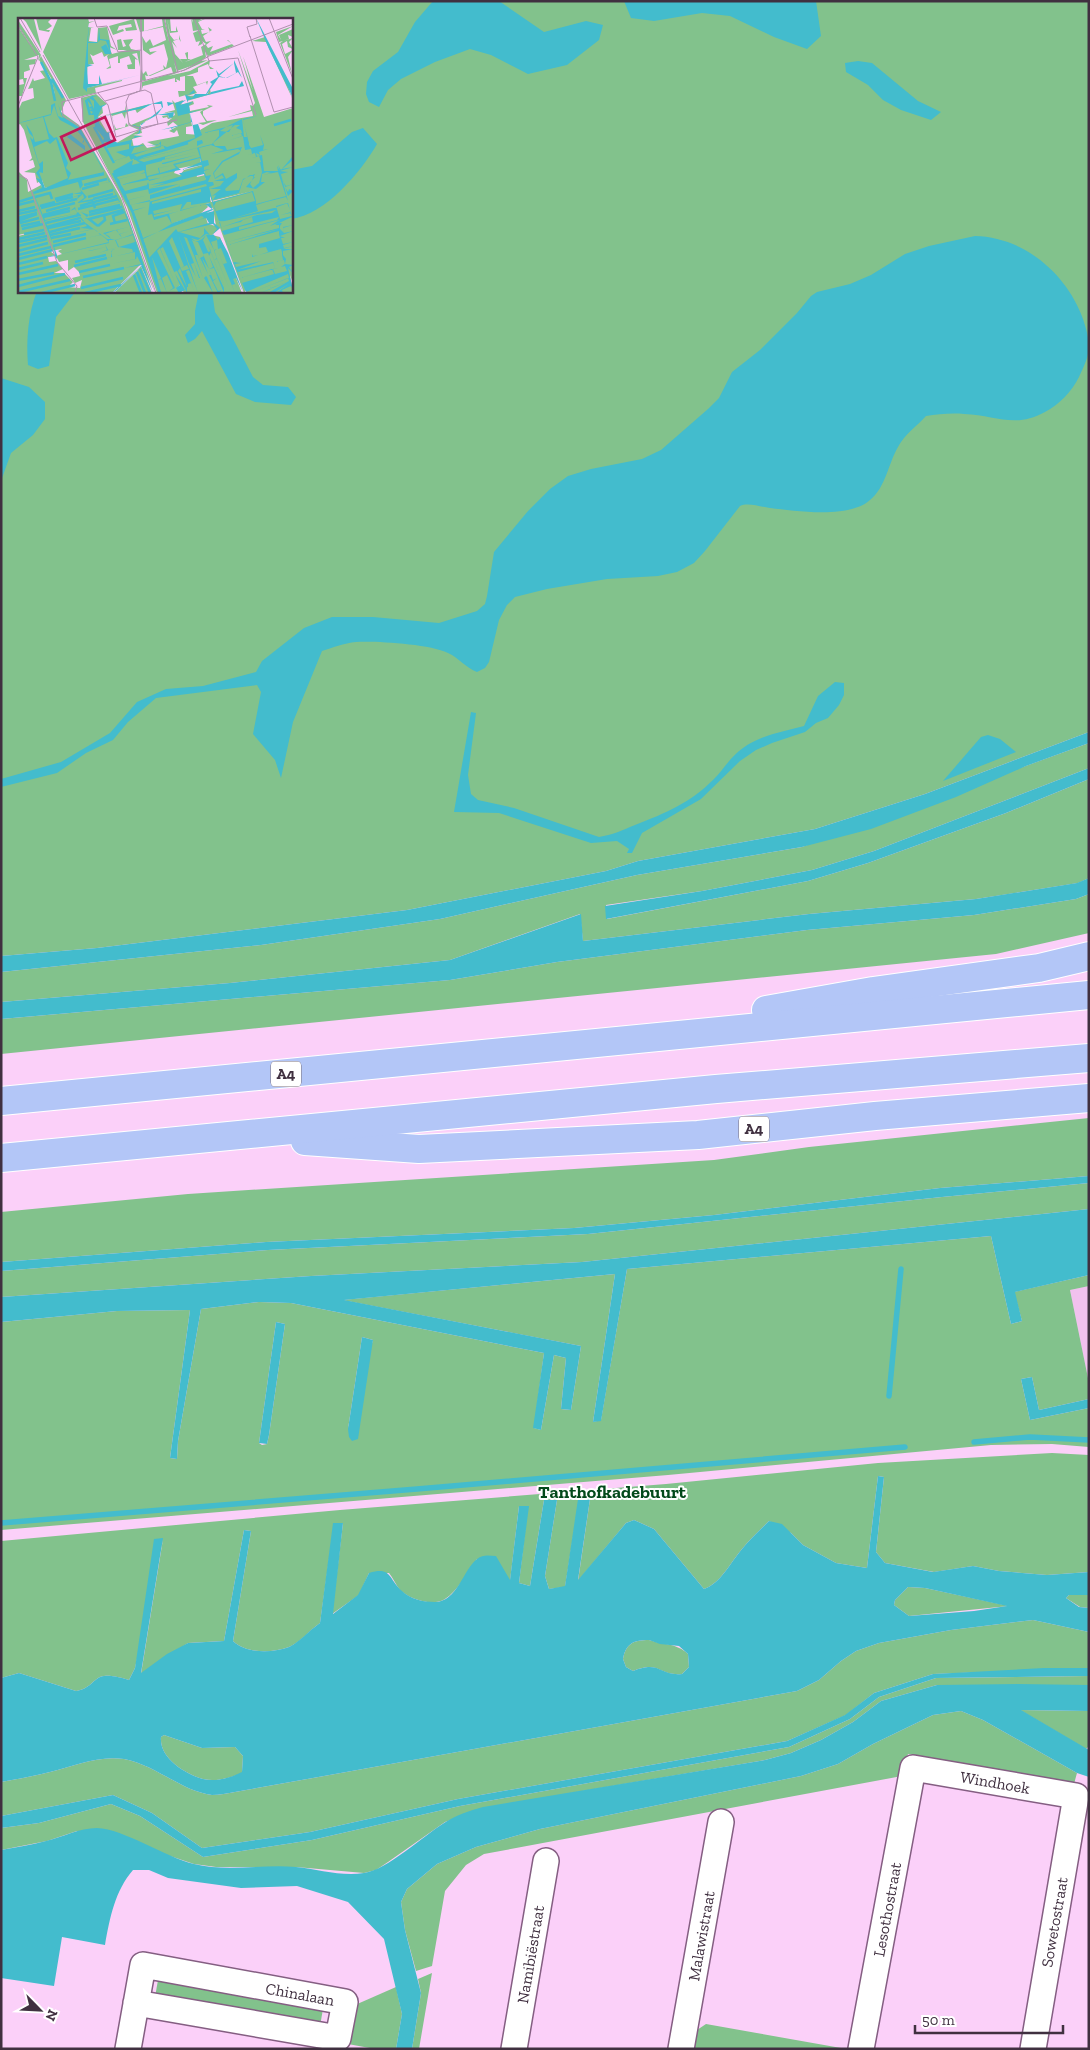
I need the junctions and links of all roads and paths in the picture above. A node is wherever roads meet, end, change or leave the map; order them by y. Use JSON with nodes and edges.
{"nodes":[{"id":1,"x":1089,"y":956,"type":"edge"},
{"id":2,"x":1089,"y":995,"type":"edge"},
{"id":3,"x":570,"y":1046,"type":"junction"},
{"id":4,"x":1089,"y":1058,"type":"edge"},
{"id":5,"x":1089,"y":1098,"type":"edge"},
{"id":6,"x":1,"y":1101,"type":"edge"},
{"id":7,"x":220,"y":1136,"type":"junction"},
{"id":8,"x":1,"y":1158,"type":"edge"},
{"id":9,"x":912,"y":1768,"type":"joint"},
{"id":10,"x":1076,"y":1796,"type":"joint"},
{"id":11,"x":721,"y":1822,"type":"dead end"},
{"id":12,"x":546,"y":1860,"type":"dead end"},
{"id":13,"x":136,"y":2003,"type":"junction"},
{"id":14,"x":128,"y":2049,"type":"edge"},
{"id":15,"x":514,"y":2049,"type":"edge"},
{"id":16,"x":681,"y":2049,"type":"edge"},
{"id":17,"x":861,"y":2049,"type":"edge"},
{"id":18,"x":1033,"y":2049,"type":"edge"}],
"edges":[{"from":1,"to":3,"type":"highway","number":"A4"},
{"from":2,"to":3,"type":"highway","number":"A4"},
{"from":3,"to":6,"type":"highway","number":"A4"},
{"from":4,"to":7,"type":"highway","number":"A4"},
{"from":5,"to":7,"type":"highway","number":"A4"},
{"from":7,"to":8,"type":"highway","number":"A4"},
{"from":9,"to":10,"type":"street","name":"Windhoek"},
{"from":9,"to":17,"type":"street","name":"Lesothostraat"},
{"from":10,"to":18,"type":"street","name":"Sowetostraat"},
{"from":11,"to":16,"type":"street","name":"Malawistraat"},
{"from":12,"to":15,"type":"street","name":"Namibiëstraat"},
{"from":13,"to":13,"type":"street","name":"Chinalaan"},
{"from":13,"to":14,"type":"street","name":"Chinalaan"}]}
